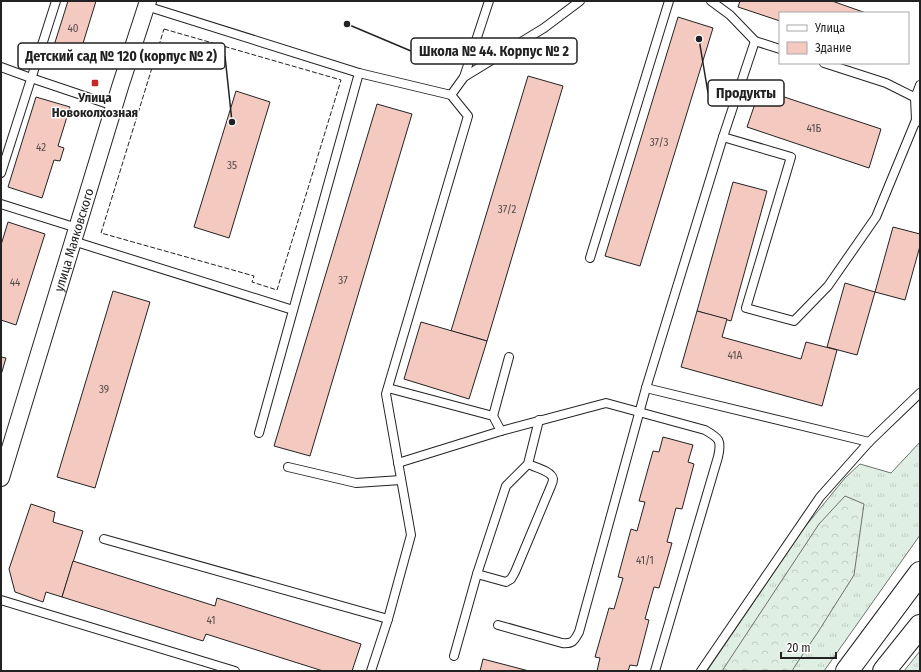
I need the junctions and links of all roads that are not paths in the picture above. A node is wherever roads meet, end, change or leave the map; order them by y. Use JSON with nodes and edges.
{"nodes":[{"id":1,"x":56,"y":1,"type":"edge"},
{"id":2,"x":489,"y":1,"type":"edge"},
{"id":3,"x":580,"y":1,"type":"edge"},
{"id":4,"x":669,"y":1,"type":"edge"},
{"id":5,"x":711,"y":1,"type":"edge"},
{"id":6,"x":147,"y":4,"type":"edge"},
{"id":7,"x":755,"y":41,"type":"junction"},
{"id":8,"x":779,"y":49,"type":"edge"},
{"id":9,"x":827,"y":64,"type":"edge"},
{"id":10,"x":1,"y":67,"type":"edge"},
{"id":11,"x":359,"y":73,"type":"junction"},
{"id":12,"x":464,"y":77,"type":"junction"},
{"id":13,"x":31,"y":78,"type":"junction"},
{"id":14,"x":920,"y":85,"type":"edge"},
{"id":15,"x":451,"y":95,"type":"junction"},
{"id":16,"x":917,"y":99,"type":"edge"},
{"id":17,"x":114,"y":106,"type":"junction"},
{"id":18,"x":918,"y":121,"type":"edge"},
{"id":19,"x":723,"y":137,"type":"junction"},
{"id":20,"x":1,"y":173,"type":"edge"},
{"id":21,"x":1,"y":204,"type":"edge"},
{"id":22,"x":75,"y":235,"type":"junction"},
{"id":23,"x":590,"y":258,"type":"dead end"},
{"id":24,"x":293,"y":310,"type":"junction"},
{"id":25,"x":509,"y":357,"type":"dead end"},
{"id":26,"x":388,"y":388,"type":"junction"},
{"id":27,"x":646,"y":388,"type":"junction"},
{"id":28,"x":920,"y":392,"type":"edge"},
{"id":29,"x":640,"y":412,"type":"junction"},
{"id":30,"x":493,"y":416,"type":"junction"},
{"id":31,"x":539,"y":420,"type":"junction"},
{"id":32,"x":501,"y":430,"type":"junction"},
{"id":33,"x":259,"y":433,"type":"dead end"},
{"id":34,"x":869,"y":442,"type":"junction"},
{"id":35,"x":398,"y":463,"type":"junction"},
{"id":36,"x":528,"y":464,"type":"junction"},
{"id":37,"x":288,"y":467,"type":"dead end"},
{"id":38,"x":1,"y":478,"type":"edge"},
{"id":39,"x":401,"y":480,"type":"junction"},
{"id":40,"x":104,"y":539,"type":"dead end"},
{"id":41,"x":920,"y":573,"type":"edge"},
{"id":42,"x":477,"y":574,"type":"junction"},
{"id":43,"x":1,"y":600,"type":"edge"},
{"id":44,"x":388,"y":619,"type":"junction"},
{"id":45,"x":498,"y":625,"type":"dead end"},
{"id":46,"x":920,"y":626,"type":"edge"},
{"id":47,"x":454,"y":656,"type":"dead end"},
{"id":48,"x":235,"y":671,"type":"edge"},
{"id":49,"x":371,"y":671,"type":"edge"},
{"id":50,"x":655,"y":671,"type":"edge"},
{"id":51,"x":701,"y":671,"type":"edge"},
{"id":52,"x":847,"y":671,"type":"edge"},
{"id":53,"x":884,"y":671,"type":"edge"}],
"edges":[{"from":1,"to":13,"type":"lane"},
{"from":2,"to":12,"type":"lane"},
{"from":3,"to":12,"type":"lane"},
{"from":4,"to":23,"type":"lane"},
{"from":5,"to":7,"type":"lane"},
{"from":6,"to":11,"type":"lane"},
{"from":6,"to":17,"type":"street","name":"улица Маяковского"},
{"from":7,"to":8,"type":"lane"},
{"from":7,"to":19,"type":"lane"},
{"from":9,"to":16,"type":"lane"},
{"from":10,"to":13,"type":"lane"},
{"from":11,"to":15,"type":"lane"},
{"from":11,"to":24,"type":"lane"},
{"from":12,"to":15,"type":"lane"},
{"from":13,"to":17,"type":"lane"},
{"from":13,"to":20,"type":"lane"},
{"from":14,"to":16,"type":"lane"},
{"from":15,"to":26,"type":"lane"},
{"from":16,"to":18,"type":"lane"},
{"from":17,"to":22,"type":"street","name":"улица Маяковского"},
{"from":18,"to":19,"type":"lane"},
{"from":19,"to":27,"type":"lane"},
{"from":21,"to":22,"type":"lane"},
{"from":22,"to":24,"type":"lane"},
{"from":22,"to":38,"type":"street","name":"улица Маяковского"},
{"from":24,"to":33,"type":"lane"},
{"from":25,"to":30,"type":"lane"},
{"from":26,"to":30,"type":"lane"},
{"from":26,"to":35,"type":"lane"},
{"from":27,"to":29,"type":"lane"},
{"from":27,"to":34,"type":"lane"},
{"from":28,"to":34,"type":"lane"},
{"from":29,"to":31,"type":"lane"},
{"from":29,"to":45,"type":"lane"},
{"from":29,"to":50,"type":"lane"},
{"from":30,"to":32,"type":"lane"},
{"from":31,"to":32,"type":"lane"},
{"from":31,"to":36,"type":"lane"},
{"from":32,"to":35,"type":"lane"},
{"from":34,"to":51,"type":"lane"},
{"from":35,"to":39,"type":"lane"},
{"from":36,"to":42,"type":"lane"},
{"from":36,"to":42,"type":"lane"},
{"from":37,"to":39,"type":"lane"},
{"from":39,"to":44,"type":"lane"},
{"from":40,"to":44,"type":"lane"},
{"from":41,"to":52,"type":"main road"},
{"from":42,"to":47,"type":"lane"},
{"from":43,"to":48,"type":"lane"},
{"from":44,"to":49,"type":"lane"},
{"from":46,"to":53,"type":"main road"}]}
